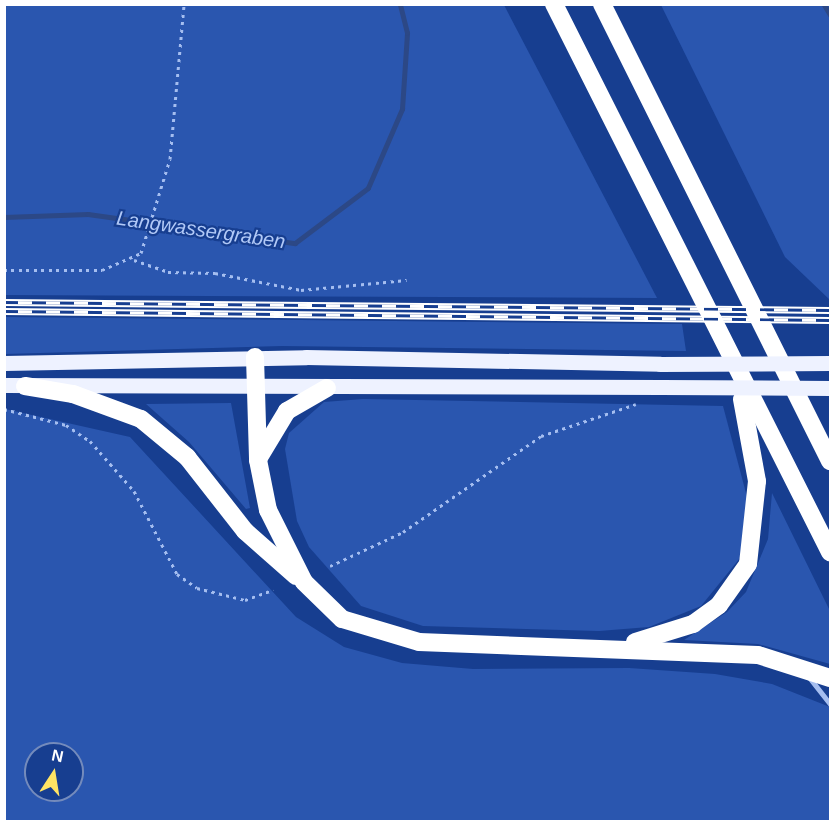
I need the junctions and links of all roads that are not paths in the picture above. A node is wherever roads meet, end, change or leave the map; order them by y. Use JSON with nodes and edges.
{"nodes":[{"id":1,"x":554,"y":4,"type":"edge"},
{"id":2,"x":602,"y":4,"type":"edge"},
{"id":3,"x":255,"y":357,"type":"junction"},
{"id":4,"x":4,"y":363,"type":"edge"},
{"id":5,"x":831,"y":363,"type":"edge"},
{"id":6,"x":736,"y":374,"type":"junction"},
{"id":7,"x":4,"y":385,"type":"edge"},
{"id":8,"x":25,"y":386,"type":"junction"},
{"id":9,"x":256,"y":387,"type":"junction"},
{"id":10,"x":327,"y":388,"type":"junction"},
{"id":11,"x":831,"y":388,"type":"edge"},
{"id":12,"x":804,"y":409,"type":"junction"},
{"id":13,"x":831,"y":437,"type":"edge"},
{"id":14,"x":258,"y":460,"type":"junction"},
{"id":15,"x":831,"y":461,"type":"edge"},
{"id":16,"x":831,"y":552,"type":"edge"},
{"id":17,"x":304,"y":582,"type":"junction"},
{"id":18,"x":616,"y":646,"type":"junction"},
{"id":19,"x":807,"y":666,"type":"junction"},
{"id":20,"x":831,"y":678,"type":"edge"},
{"id":21,"x":831,"y":704,"type":"edge"}],
"edges":[{"from":1,"to":6,"type":"highway"},
{"from":2,"to":12,"type":"highway"},
{"from":3,"to":4,"type":"main road"},
{"from":3,"to":5,"type":"main road","bridge":true},
{"from":3,"to":9,"type":"highway"},
{"from":6,"to":16,"type":"highway"},
{"from":6,"to":18,"type":"highway"},
{"from":7,"to":8,"type":"main road"},
{"from":8,"to":9,"type":"main road"},
{"from":8,"to":17,"type":"highway"},
{"from":9,"to":10,"type":"main road"},
{"from":9,"to":14,"type":"highway"},
{"from":10,"to":11,"type":"main road","bridge":true},
{"from":10,"to":14,"type":"highway"},
{"from":12,"to":13,"type":"highway"},
{"from":12,"to":15,"type":"highway"},
{"from":14,"to":17,"type":"highway"},
{"from":17,"to":18,"type":"highway"},
{"from":18,"to":19,"type":"highway"},
{"from":19,"to":20,"type":"highway"},
{"from":19,"to":21,"type":"lane"}]}
